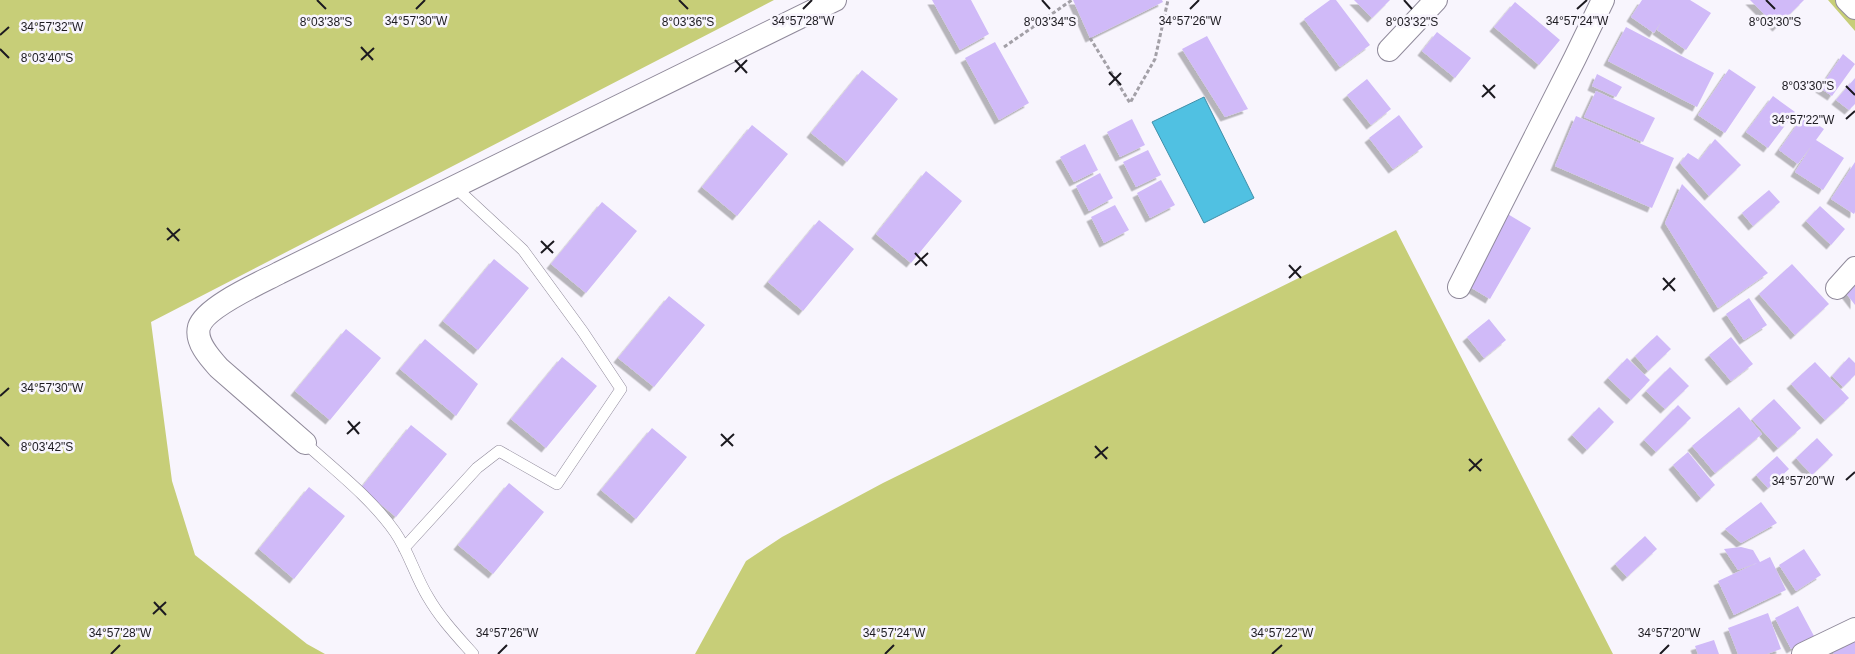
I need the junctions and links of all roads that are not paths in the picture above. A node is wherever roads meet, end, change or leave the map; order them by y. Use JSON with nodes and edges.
{"nodes":[{"id":1,"x":835,"y":0,"type":"edge"},
{"id":2,"x":1436,"y":0,"type":"edge"},
{"id":3,"x":1603,"y":0,"type":"edge"},
{"id":4,"x":1847,"y":0,"type":"edge"},
{"id":5,"x":1855,"y":8,"type":"edge"},
{"id":6,"x":1389,"y":50,"type":"dead end"},
{"id":7,"x":455,"y":187,"type":"junction"},
{"id":8,"x":1855,"y":268,"type":"edge"},
{"id":9,"x":1459,"y":287,"type":"dead end"},
{"id":10,"x":1837,"y":288,"type":"dead end"},
{"id":11,"x":305,"y":443,"type":"joint"},
{"id":12,"x":404,"y":548,"type":"junction"},
{"id":13,"x":1855,"y":629,"type":"edge"},
{"id":14,"x":473,"y":654,"type":"edge"},
{"id":15,"x":1803,"y":654,"type":"edge"}],
"edges":[{"from":1,"to":7,"type":"street"},
{"from":2,"to":6,"type":"street"},
{"from":3,"to":9,"type":"street"},
{"from":4,"to":5,"type":"street"},
{"from":7,"to":11,"type":"street"},
{"from":7,"to":12,"type":"lane"},
{"from":8,"to":10,"type":"street"},
{"from":11,"to":12,"type":"lane"},
{"from":12,"to":14,"type":"lane"},
{"from":13,"to":15,"type":"street"}]}
